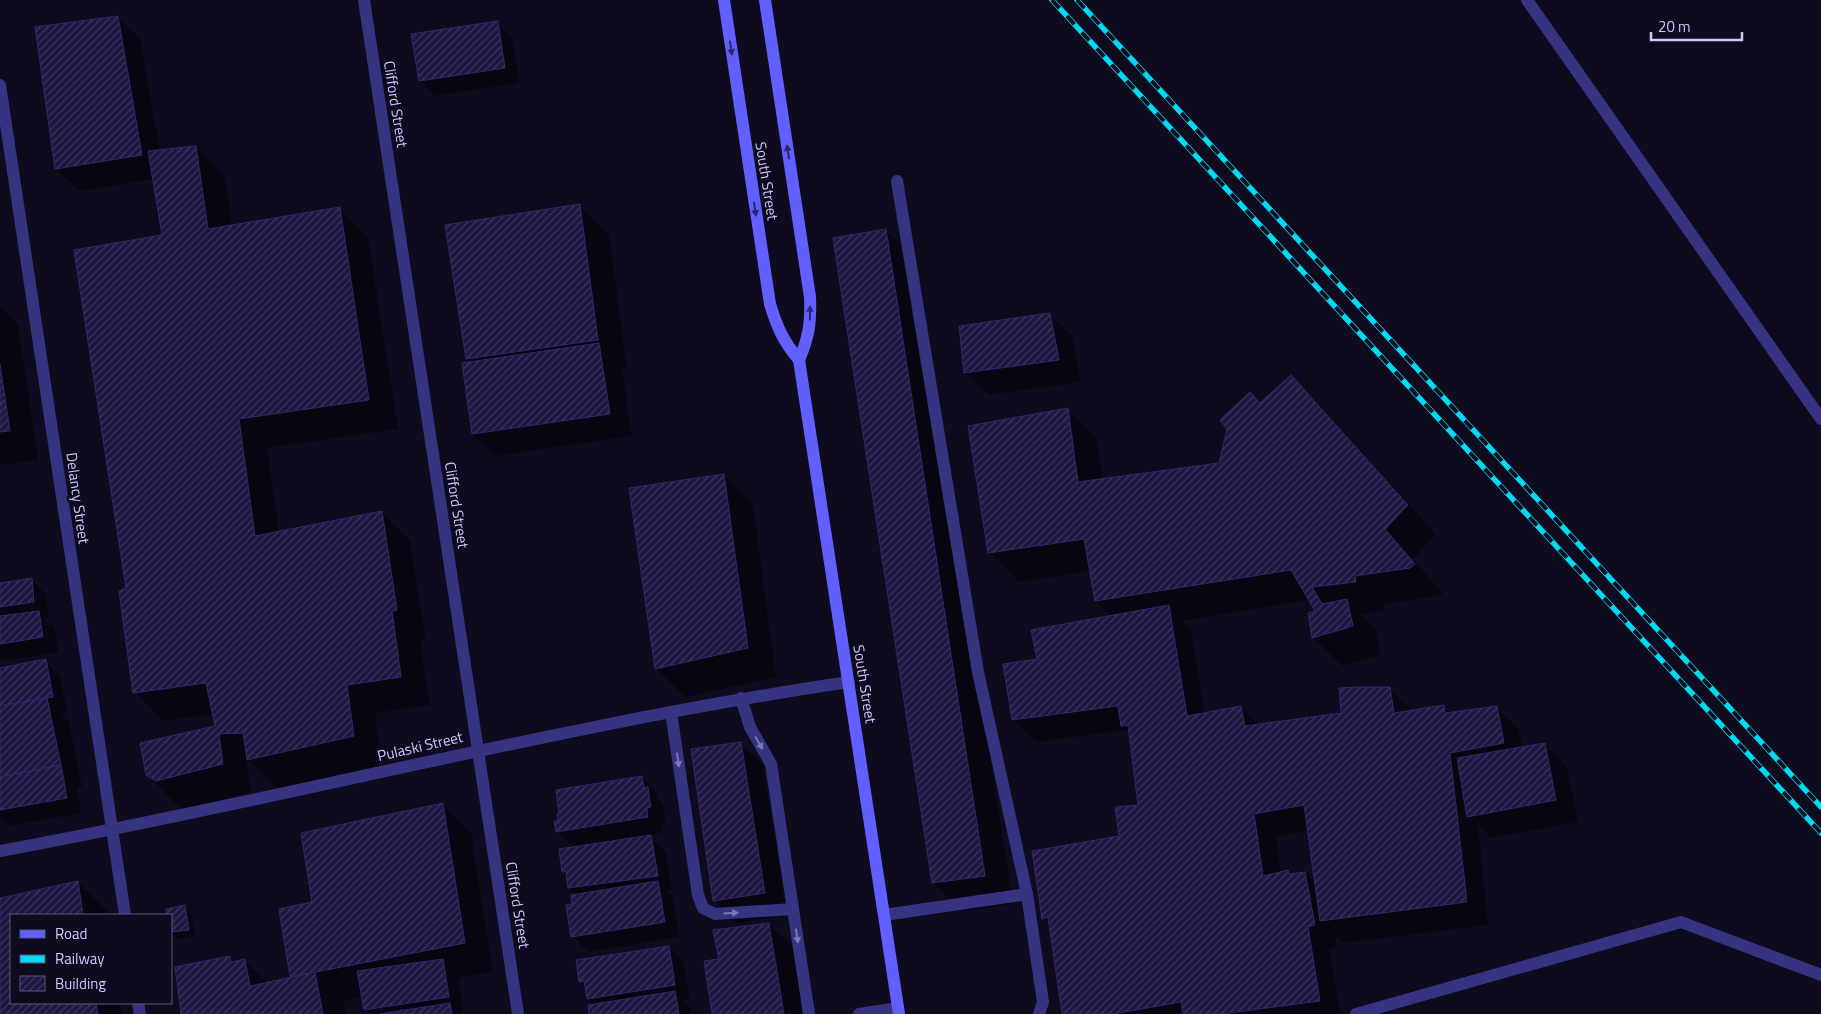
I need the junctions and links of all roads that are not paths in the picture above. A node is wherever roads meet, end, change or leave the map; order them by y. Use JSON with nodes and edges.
{"nodes":[{"id":1,"x":364,"y":0,"type":"edge"},
{"id":2,"x":724,"y":0,"type":"edge"},
{"id":3,"x":765,"y":0,"type":"edge"},
{"id":4,"x":1528,"y":0,"type":"edge"},
{"id":5,"x":0,"y":85,"type":"edge"},
{"id":6,"x":897,"y":182,"type":"dead end"},
{"id":7,"x":799,"y":360,"type":"junction"},
{"id":8,"x":1821,"y":419,"type":"edge"},
{"id":9,"x":849,"y":682,"type":"junction"},
{"id":10,"x":741,"y":698,"type":"junction"},
{"id":11,"x":671,"y":712,"type":"junction"},
{"id":12,"x":478,"y":750,"type":"junction"},
{"id":13,"x":112,"y":830,"type":"junction"},
{"id":14,"x":0,"y":851,"type":"edge"},
{"id":15,"x":1027,"y":894,"type":"junction"},
{"id":16,"x":793,"y":909,"type":"junction"},
{"id":17,"x":125,"y":914,"type":"edge"},
{"id":18,"x":884,"y":915,"type":"junction"},
{"id":19,"x":1821,"y":975,"type":"edge"},
{"id":20,"x":898,"y":1011,"type":"edge"},
{"id":21,"x":518,"y":1014,"type":"edge"},
{"id":22,"x":809,"y":1014,"type":"edge"},
{"id":23,"x":859,"y":1014,"type":"edge"},
{"id":24,"x":1040,"y":1014,"type":"edge"},
{"id":25,"x":1356,"y":1014,"type":"edge"}],
"edges":[{"from":1,"to":12,"type":"street","name":"Clifford Street"},
{"from":2,"to":7,"type":"main road","name":"South Street","one_way":true},
{"from":7,"to":3,"type":"main road","name":"South Street","one_way":true},
{"from":4,"to":8,"type":"street"},
{"from":5,"to":13,"type":"street","name":"Delancy Street"},
{"from":6,"to":15,"type":"street"},
{"from":7,"to":9,"type":"main road","name":"South Street"},
{"from":9,"to":10,"type":"street","name":"Pulaski Street"},
{"from":9,"to":18,"type":"main road","name":"South Street"},
{"from":10,"to":11,"type":"street","name":"Pulaski Street"},
{"from":10,"to":16,"type":"street","one_way":true},
{"from":11,"to":12,"type":"street","name":"Pulaski Street"},
{"from":11,"to":16,"type":"street","one_way":true},
{"from":12,"to":13,"type":"street","name":"Pulaski Street"},
{"from":12,"to":21,"type":"street","name":"Clifford Street"},
{"from":13,"to":14,"type":"street","name":"Pulaski Street"},
{"from":13,"to":17,"type":"street","name":"Delancy Street"},
{"from":15,"to":18,"type":"street"},
{"from":15,"to":24,"type":"street"},
{"from":16,"to":22,"type":"street","one_way":true},
{"from":18,"to":20,"type":"main road","name":"South Street"},
{"from":19,"to":25,"type":"street"},
{"from":20,"to":23,"type":"street"}]}
